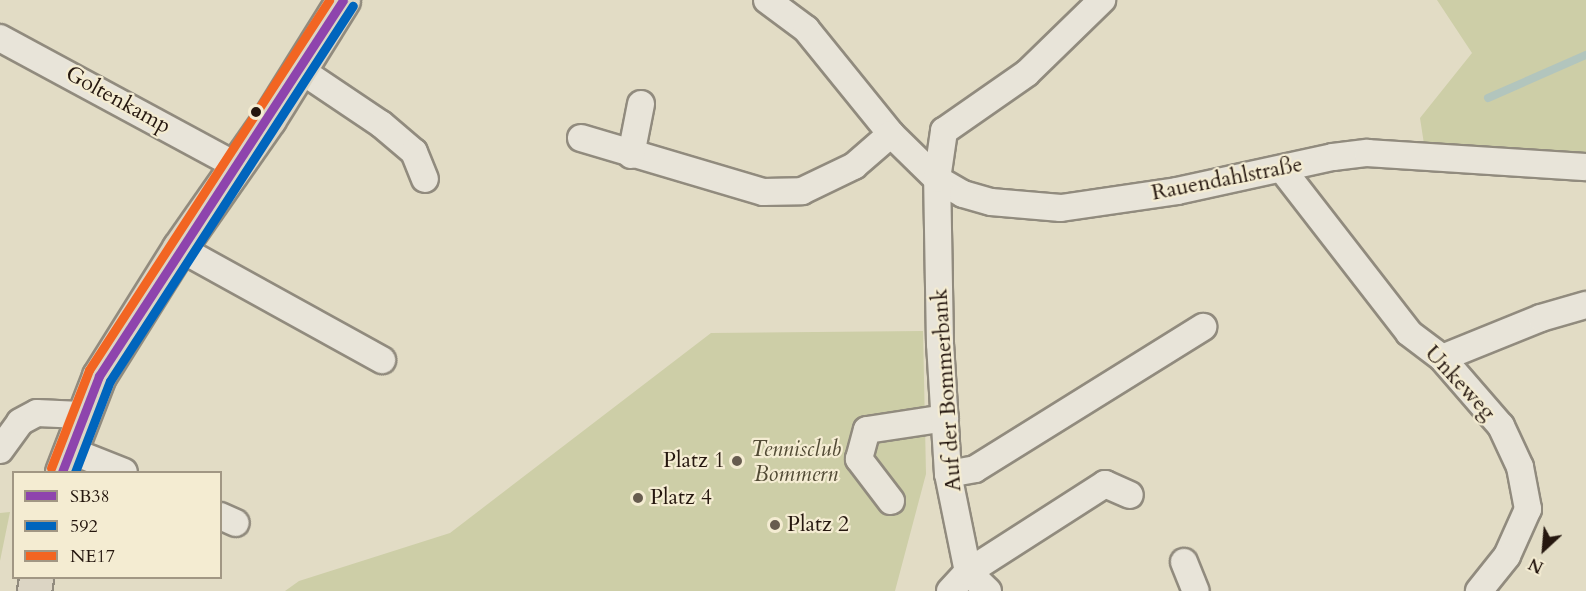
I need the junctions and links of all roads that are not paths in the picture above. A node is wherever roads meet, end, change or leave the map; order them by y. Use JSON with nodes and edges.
{"nodes":[{"id":1,"x":343,"y":0,"type":"edge"},
{"id":2,"x":767,"y":0,"type":"edge"},
{"id":3,"x":1102,"y":0,"type":"edge"},
{"id":4,"x":0,"y":38,"type":"edge"},
{"id":5,"x":299,"y":69,"type":"junction"},
{"id":6,"x":641,"y":104,"type":"dead end"},
{"id":7,"x":891,"y":134,"type":"junction"},
{"id":8,"x":581,"y":138,"type":"dead end"},
{"id":9,"x":631,"y":155,"type":"junction"},
{"id":10,"x":236,"y":165,"type":"junction"},
{"id":11,"x":1586,"y":166,"type":"edge"},
{"id":12,"x":1282,"y":169,"type":"junction"},
{"id":13,"x":425,"y":179,"type":"dead end"},
{"id":14,"x":937,"y":179,"type":"junction"},
{"id":15,"x":179,"y":248,"type":"junction"},
{"id":16,"x":1586,"y":306,"type":"edge"},
{"id":17,"x":1203,"y":327,"type":"dead end"},
{"id":18,"x":1442,"y":358,"type":"junction"},
{"id":19,"x":382,"y":360,"type":"dead end"},
{"id":20,"x":81,"y":415,"type":"junction"},
{"id":21,"x":945,"y":418,"type":"junction"},
{"id":22,"x":0,"y":450,"type":"edge"},
{"id":23,"x":65,"y":461,"type":"edge"},
{"id":24,"x":119,"y":471,"type":"edge"},
{"id":25,"x":948,"y":474,"type":"junction"},
{"id":26,"x":1130,"y":495,"type":"dead end"},
{"id":27,"x":891,"y":501,"type":"dead end"},
{"id":28,"x":1184,"y":562,"type":"dead end"},
{"id":29,"x":968,"y":572,"type":"junction"},
{"id":30,"x":950,"y":591,"type":"edge"},
{"id":31,"x":988,"y":591,"type":"edge"},
{"id":32,"x":1197,"y":591,"type":"edge"},
{"id":33,"x":1479,"y":591,"type":"edge"}],
"edges":[{"from":1,"to":5,"type":"main road"},
{"from":2,"to":7,"type":"street","name":"Rauendahlstraße"},
{"from":3,"to":14,"type":"street","name":"Auf der Bommerbank"},
{"from":4,"to":10,"type":"street","name":"Goltenkamp"},
{"from":5,"to":10,"type":"main road"},
{"from":5,"to":13,"type":"street"},
{"from":6,"to":9,"type":"street"},
{"from":7,"to":9,"type":"street"},
{"from":7,"to":14,"type":"street","name":"Rauendahlstraße"},
{"from":8,"to":9,"type":"street"},
{"from":10,"to":15,"type":"main road"},
{"from":11,"to":12,"type":"street","name":"Rauendahlstraße"},
{"from":12,"to":14,"type":"street","name":"Rauendahlstraße"},
{"from":12,"to":18,"type":"street","name":"Unkeweg"},
{"from":14,"to":21,"type":"street","name":"Auf der Bommerbank"},
{"from":15,"to":19,"type":"street"},
{"from":15,"to":20,"type":"main road"},
{"from":16,"to":18,"type":"street"},
{"from":17,"to":25,"type":"street"},
{"from":18,"to":33,"type":"street","name":"Unkeweg"},
{"from":20,"to":22,"type":"street"},
{"from":20,"to":23,"type":"main road"},
{"from":21,"to":25,"type":"street","name":"Auf der Bommerbank"},
{"from":21,"to":27,"type":"street"},
{"from":23,"to":24,"type":"street"},
{"from":25,"to":29,"type":"street","name":"Auf der Bommerbank"},
{"from":26,"to":29,"type":"street"},
{"from":28,"to":32,"type":"street"},
{"from":29,"to":30,"type":"street"},
{"from":29,"to":31,"type":"street"}]}
